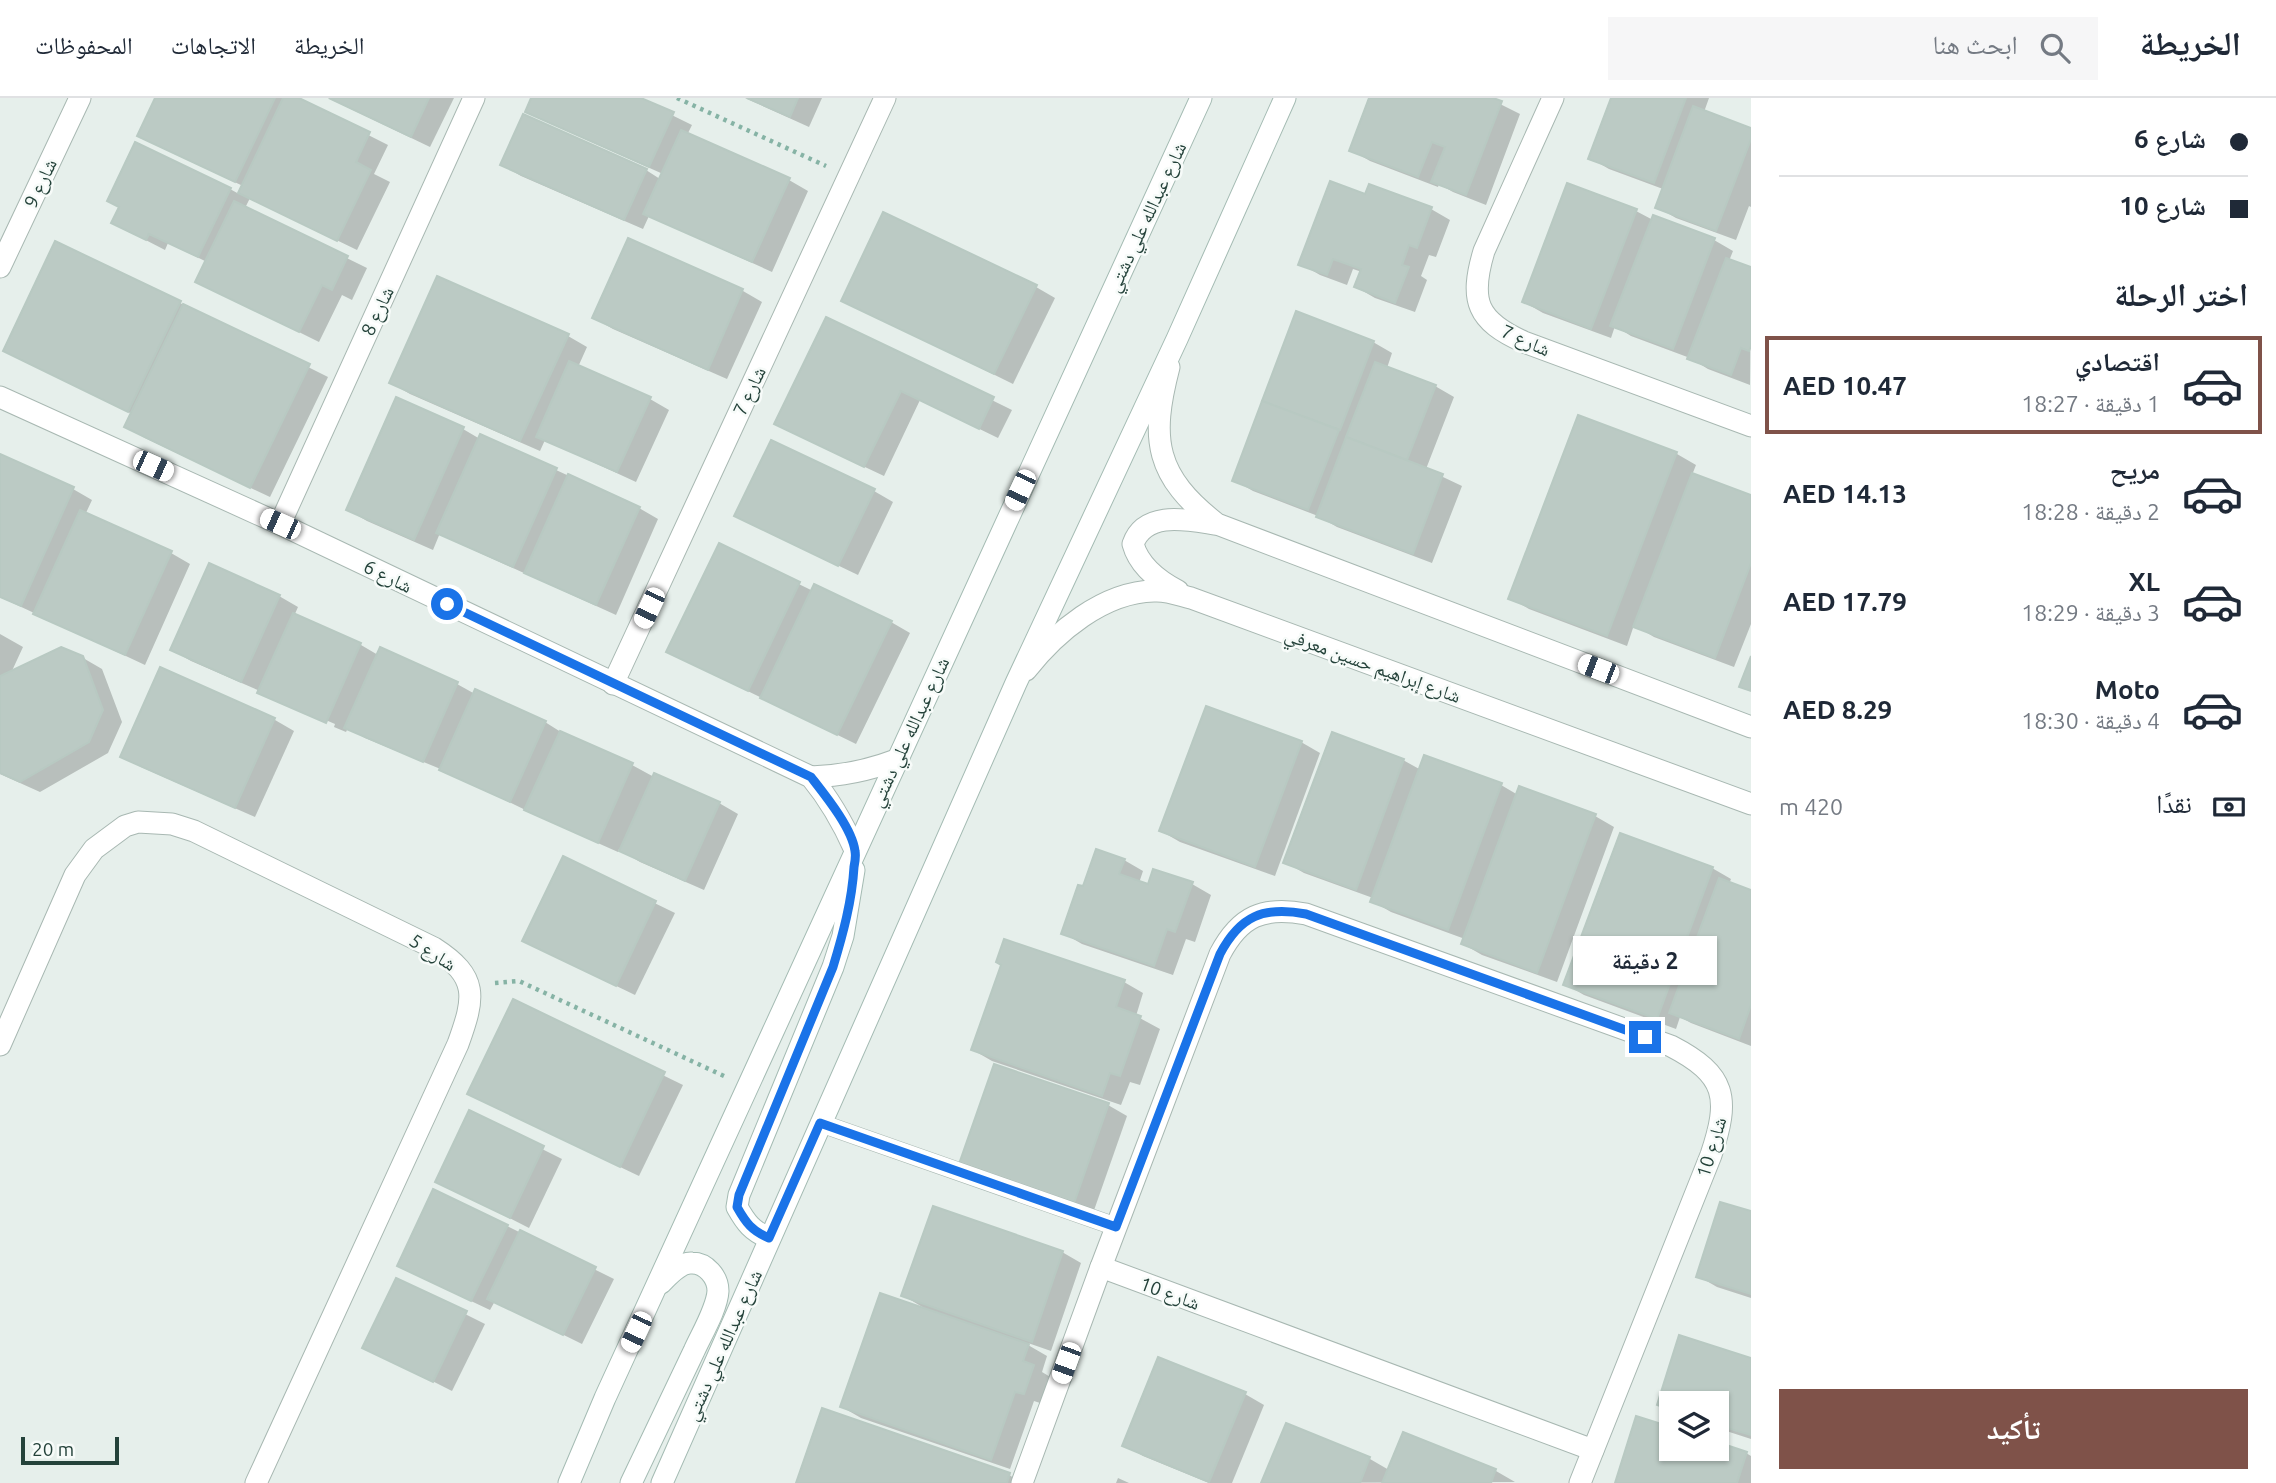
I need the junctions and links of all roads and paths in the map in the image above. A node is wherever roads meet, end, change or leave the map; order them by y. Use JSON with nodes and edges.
{"nodes":[{"id":1,"x":80,"y":98,"type":"edge"},
{"id":2,"x":474,"y":98,"type":"edge"},
{"id":3,"x":677,"y":98,"type":"edge"},
{"id":4,"x":885,"y":98,"type":"edge"},
{"id":5,"x":1201,"y":98,"type":"edge"},
{"id":6,"x":1286,"y":98,"type":"edge"},
{"id":7,"x":1553,"y":98,"type":"edge"},
{"id":8,"x":849,"y":177,"type":"junction"},
{"id":9,"x":0,"y":267,"type":"edge"},
{"id":10,"x":1177,"y":339,"type":"junction"},
{"id":11,"x":0,"y":397,"type":"edge"},
{"id":12,"x":1751,"y":426,"type":"edge"},
{"id":13,"x":280,"y":524,"type":"junction"},
{"id":14,"x":1217,"y":524,"type":"junction"},
{"id":15,"x":1191,"y":598,"type":"junction"},
{"id":16,"x":1016,"y":683,"type":"junction"},
{"id":17,"x":613,"y":684,"type":"junction"},
{"id":18,"x":1751,"y":727,"type":"edge"},
{"id":19,"x":896,"y":760,"type":"junction"},
{"id":20,"x":811,"y":777,"type":"junction"},
{"id":21,"x":1751,"y":804,"type":"edge"},
{"id":22,"x":855,"y":850,"type":"junction"},
{"id":23,"x":469,"y":986,"type":"junction"},
{"id":24,"x":0,"y":1045,"type":"edge"},
{"id":25,"x":748,"y":1087,"type":"junction"},
{"id":26,"x":820,"y":1123,"type":"junction"},
{"id":27,"x":1116,"y":1227,"type":"junction"},
{"id":28,"x":769,"y":1238,"type":"junction"},
{"id":29,"x":1101,"y":1267,"type":"junction"},
{"id":30,"x":657,"y":1288,"type":"junction"},
{"id":31,"x":1593,"y":1450,"type":"junction"},
{"id":32,"x":256,"y":1483,"type":"edge"},
{"id":33,"x":569,"y":1483,"type":"edge"},
{"id":34,"x":631,"y":1483,"type":"edge"},
{"id":35,"x":663,"y":1483,"type":"edge"},
{"id":36,"x":1022,"y":1483,"type":"edge"},
{"id":37,"x":1580,"y":1483,"type":"edge"}],
"edges":[{"from":1,"to":9,"type":"street","name":"شارع 9"},
{"from":2,"to":13,"type":"street","name":"شارع 8"},
{"from":3,"to":8,"type":"path"},
{"from":4,"to":8,"type":"street","name":"شارع 7"},
{"from":5,"to":19,"type":"street","name":"شارع عبدالله علي دشتي"},
{"from":6,"to":10,"type":"street","name":"شارع عبدالله علي دشتي"},
{"from":7,"to":12,"type":"street","name":"شارع 7"},
{"from":8,"to":17,"type":"street","name":"شارع 7"},
{"from":10,"to":14,"type":"street"},
{"from":10,"to":16,"type":"street","name":"شارع عبدالله علي دشتي"},
{"from":11,"to":13,"type":"street","name":"شارع 6"},
{"from":13,"to":17,"type":"street","name":"شارع 6"},
{"from":14,"to":15,"type":"street"},
{"from":14,"to":18,"type":"street"},
{"from":15,"to":16,"type":"street","name":"شارع إبراهيم حسين معرفي"},
{"from":15,"to":21,"type":"street","name":"شارع إبراهيم حسين معرفي"},
{"from":16,"to":26,"type":"street","name":"شارع عبدالله علي دشتي"},
{"from":17,"to":20,"type":"street","name":"شارع 6"},
{"from":19,"to":20,"type":"street","name":"شارع 6"},
{"from":19,"to":22,"type":"street","name":"شارع عبدالله علي دشتي"},
{"from":20,"to":22,"type":"street","name":"شارع 6"},
{"from":22,"to":25,"type":"street","name":"شارع عبدالله علي دشتي"},
{"from":22,"to":28,"type":"street"},
{"from":23,"to":24,"type":"street","name":"شارع 5"},
{"from":23,"to":25,"type":"path"},
{"from":23,"to":32,"type":"street","name":"شارع 5"},
{"from":25,"to":30,"type":"street","name":"شارع عبدالله علي دشتي"},
{"from":26,"to":27,"type":"lane"},
{"from":26,"to":28,"type":"street","name":"شارع عبدالله علي دشتي"},
{"from":27,"to":29,"type":"street","name":"شارع 10"},
{"from":27,"to":31,"type":"street","name":"شارع 10"},
{"from":28,"to":35,"type":"street","name":"شارع عبدالله علي دشتي"},
{"from":29,"to":31,"type":"street","name":"شارع 10"},
{"from":29,"to":36,"type":"street","name":"شارع 10"},
{"from":30,"to":33,"type":"street","name":"شارع عبدالله علي دشتي"},
{"from":30,"to":34,"type":"street"},
{"from":31,"to":37,"type":"street","name":"شارع 10"}]}
